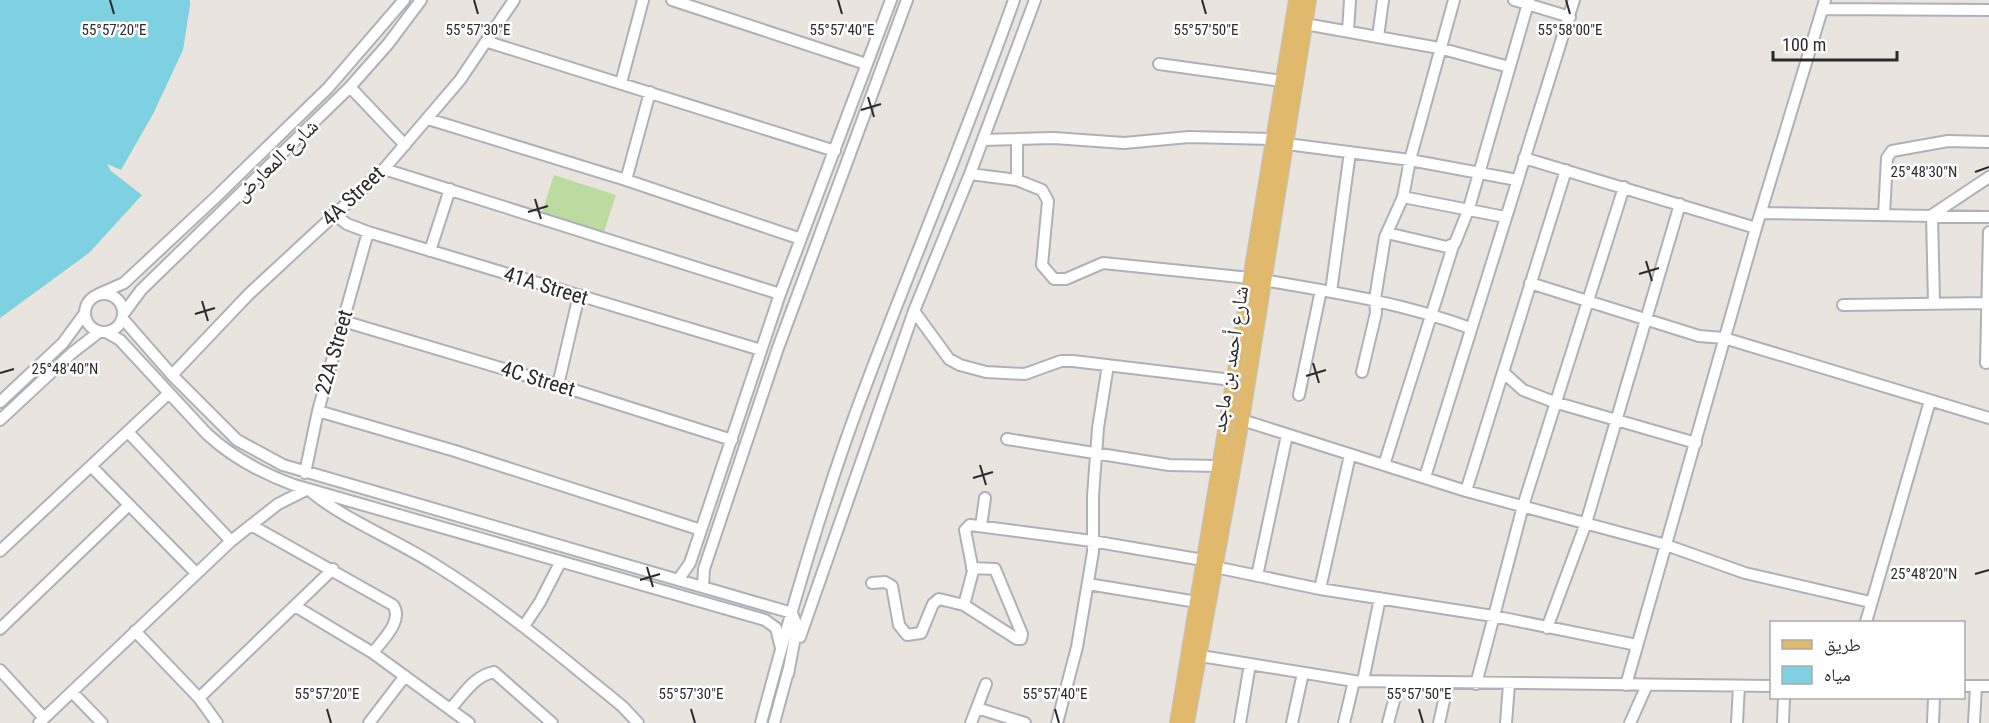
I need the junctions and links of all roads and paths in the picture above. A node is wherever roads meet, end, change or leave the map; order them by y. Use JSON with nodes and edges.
{"nodes":[{"id":1,"x":404,"y":0,"type":"edge"},
{"id":2,"x":421,"y":0,"type":"edge"},
{"id":3,"x":514,"y":0,"type":"edge"},
{"id":4,"x":644,"y":0,"type":"edge"},
{"id":5,"x":672,"y":0,"type":"edge"},
{"id":6,"x":891,"y":0,"type":"edge"},
{"id":7,"x":907,"y":0,"type":"edge"},
{"id":8,"x":1014,"y":0,"type":"edge"},
{"id":9,"x":1035,"y":0,"type":"edge"},
{"id":10,"x":1296,"y":0,"type":"edge"},
{"id":11,"x":1309,"y":0,"type":"edge"},
{"id":12,"x":1350,"y":0,"type":"edge"},
{"id":13,"x":1383,"y":0,"type":"edge"},
{"id":14,"x":1454,"y":0,"type":"edge"},
{"id":15,"x":1514,"y":0,"type":"edge"},
{"id":16,"x":1574,"y":0,"type":"edge"},
{"id":17,"x":693,"y":3,"type":"edge"},
{"id":18,"x":1528,"y":3,"type":"edge"},
{"id":19,"x":1823,"y":5,"type":"edge"},
{"id":20,"x":1915,"y":5,"type":"edge"},
{"id":21,"x":1989,"y":10,"type":"edge"},
{"id":22,"x":1570,"y":16,"type":"junction"},
{"id":23,"x":1305,"y":24,"type":"junction"},
{"id":24,"x":1348,"y":31,"type":"junction"},
{"id":25,"x":1378,"y":37,"type":"junction"},
{"id":26,"x":488,"y":42,"type":"junction"},
{"id":27,"x":1439,"y":48,"type":"junction"},
{"id":28,"x":866,"y":64,"type":"junction"},
{"id":29,"x":1159,"y":64,"type":"dead end"},
{"id":30,"x":1509,"y":67,"type":"junction"},
{"id":31,"x":1282,"y":81,"type":"junction"},
{"id":32,"x":621,"y":83,"type":"junction"},
{"id":33,"x":350,"y":87,"type":"junction"},
{"id":34,"x":650,"y":92,"type":"junction"},
{"id":35,"x":428,"y":119,"type":"junction"},
{"id":36,"x":1017,"y":139,"type":"junction"},
{"id":37,"x":983,"y":140,"type":"junction"},
{"id":38,"x":1272,"y":140,"type":"junction"},
{"id":39,"x":1989,"y":142,"type":"edge"},
{"id":40,"x":405,"y":144,"type":"junction"},
{"id":41,"x":1287,"y":144,"type":"junction"},
{"id":42,"x":835,"y":151,"type":"junction"},
{"id":43,"x":1350,"y":152,"type":"junction"},
{"id":44,"x":1524,"y":158,"type":"junction"},
{"id":45,"x":1410,"y":160,"type":"junction"},
{"id":46,"x":384,"y":169,"type":"junction"},
{"id":47,"x":1566,"y":170,"type":"junction"},
{"id":48,"x":1478,"y":171,"type":"junction"},
{"id":49,"x":970,"y":174,"type":"junction"},
{"id":50,"x":1989,"y":177,"type":"edge"},
{"id":51,"x":626,"y":180,"type":"junction"},
{"id":52,"x":1017,"y":180,"type":"junction"},
{"id":53,"x":1517,"y":180,"type":"junction"},
{"id":54,"x":1624,"y":187,"type":"junction"},
{"id":55,"x":450,"y":189,"type":"junction"},
{"id":56,"x":1403,"y":197,"type":"junction"},
{"id":57,"x":1680,"y":204,"type":"junction"},
{"id":58,"x":1469,"y":208,"type":"junction"},
{"id":59,"x":1761,"y":213,"type":"junction"},
{"id":60,"x":334,"y":214,"type":"junction"},
{"id":61,"x":1884,"y":215,"type":"junction"},
{"id":62,"x":1932,"y":215,"type":"junction"},
{"id":63,"x":1505,"y":217,"type":"junction"},
{"id":64,"x":1989,"y":217,"type":"edge"},
{"id":65,"x":1756,"y":228,"type":"junction"},
{"id":66,"x":368,"y":232,"type":"junction"},
{"id":67,"x":1989,"y":232,"type":"edge"},
{"id":68,"x":1387,"y":233,"type":"junction"},
{"id":69,"x":801,"y":239,"type":"junction"},
{"id":70,"x":1453,"y":246,"type":"junction"},
{"id":71,"x":430,"y":251,"type":"junction"},
{"id":72,"x":1256,"y":279,"type":"junction"},
{"id":73,"x":1530,"y":284,"type":"junction"},
{"id":74,"x":1326,"y":291,"type":"junction"},
{"id":75,"x":99,"y":294,"type":"junction"},
{"id":76,"x":780,"y":294,"type":"junction"},
{"id":77,"x":579,"y":296,"type":"junction"},
{"id":78,"x":1375,"y":299,"type":"junction"},
{"id":79,"x":1586,"y":301,"type":"junction"},
{"id":80,"x":1934,"y":303,"type":"junction"},
{"id":81,"x":1989,"y":303,"type":"edge"},
{"id":82,"x":1843,"y":305,"type":"dead end"},
{"id":83,"x":914,"y":311,"type":"junction"},
{"id":84,"x":85,"y":313,"type":"junction"},
{"id":85,"x":1433,"y":314,"type":"junction"},
{"id":86,"x":123,"y":316,"type":"junction"},
{"id":87,"x":1645,"y":319,"type":"junction"},
{"id":88,"x":343,"y":321,"type":"junction"},
{"id":89,"x":1470,"y":328,"type":"junction"},
{"id":90,"x":102,"y":332,"type":"junction"},
{"id":91,"x":1724,"y":339,"type":"junction"},
{"id":92,"x":761,"y":350,"type":"junction"},
{"id":93,"x":1986,"y":363,"type":"dead end"},
{"id":94,"x":1107,"y":365,"type":"junction"},
{"id":95,"x":1362,"y":372,"type":"dead end"},
{"id":96,"x":1504,"y":374,"type":"junction"},
{"id":97,"x":172,"y":375,"type":"junction"},
{"id":98,"x":1232,"y":380,"type":"junction"},
{"id":99,"x":558,"y":385,"type":"junction"},
{"id":100,"x":169,"y":393,"type":"junction"},
{"id":101,"x":1299,"y":395,"type":"dead end"},
{"id":102,"x":1930,"y":401,"type":"junction"},
{"id":103,"x":0,"y":402,"type":"edge"},
{"id":104,"x":1554,"y":402,"type":"junction"},
{"id":105,"x":318,"y":411,"type":"junction"},
{"id":106,"x":1989,"y":418,"type":"edge"},
{"id":107,"x":0,"y":420,"type":"edge"},
{"id":108,"x":1242,"y":420,"type":"junction"},
{"id":109,"x":1616,"y":420,"type":"junction"},
{"id":110,"x":128,"y":432,"type":"junction"},
{"id":111,"x":1287,"y":435,"type":"junction"},
{"id":112,"x":1007,"y":439,"type":"dead end"},
{"id":113,"x":732,"y":440,"type":"junction"},
{"id":114,"x":1696,"y":443,"type":"junction"},
{"id":115,"x":1096,"y":452,"type":"junction"},
{"id":116,"x":1350,"y":455,"type":"junction"},
{"id":117,"x":1384,"y":465,"type":"junction"},
{"id":118,"x":91,"y":466,"type":"junction"},
{"id":119,"x":1218,"y":466,"type":"junction"},
{"id":120,"x":305,"y":473,"type":"junction"},
{"id":121,"x":1425,"y":477,"type":"junction"},
{"id":122,"x":274,"y":478,"type":"junction"},
{"id":123,"x":308,"y":489,"type":"junction"},
{"id":124,"x":1466,"y":491,"type":"junction"},
{"id":125,"x":712,"y":498,"type":"junction"},
{"id":126,"x":985,"y":498,"type":"dead end"},
{"id":127,"x":278,"y":504,"type":"junction"},
{"id":128,"x":129,"y":505,"type":"junction"},
{"id":129,"x":1523,"y":506,"type":"junction"},
{"id":130,"x":1586,"y":523,"type":"junction"},
{"id":131,"x":251,"y":525,"type":"junction"},
{"id":132,"x":981,"y":526,"type":"junction"},
{"id":133,"x":701,"y":530,"type":"junction"},
{"id":134,"x":231,"y":541,"type":"junction"},
{"id":135,"x":1092,"y":541,"type":"junction"},
{"id":136,"x":712,"y":545,"type":"junction"},
{"id":137,"x":1666,"y":545,"type":"junction"},
{"id":138,"x":0,"y":551,"type":"edge"},
{"id":139,"x":1203,"y":560,"type":"junction"},
{"id":140,"x":556,"y":561,"type":"junction"},
{"id":141,"x":1215,"y":567,"type":"junction"},
{"id":142,"x":643,"y":568,"type":"junction"},
{"id":143,"x":972,"y":568,"type":"junction"},
{"id":144,"x":333,"y":569,"type":"junction"},
{"id":145,"x":196,"y":573,"type":"junction"},
{"id":146,"x":1257,"y":576,"type":"junction"},
{"id":147,"x":678,"y":580,"type":"junction"},
{"id":148,"x":872,"y":583,"type":"dead end"},
{"id":149,"x":1088,"y":584,"type":"junction"},
{"id":150,"x":703,"y":587,"type":"junction"},
{"id":151,"x":1320,"y":589,"type":"junction"},
{"id":152,"x":1380,"y":598,"type":"junction"},
{"id":153,"x":746,"y":600,"type":"junction"},
{"id":154,"x":699,"y":601,"type":"junction"},
{"id":155,"x":1197,"y":602,"type":"junction"},
{"id":156,"x":1870,"y":602,"type":"junction"},
{"id":157,"x":964,"y":605,"type":"junction"},
{"id":158,"x":296,"y":606,"type":"junction"},
{"id":159,"x":792,"y":612,"type":"junction"},
{"id":160,"x":1493,"y":616,"type":"junction"},
{"id":161,"x":1866,"y":621,"type":"edge"},
{"id":162,"x":524,"y":626,"type":"junction"},
{"id":163,"x":1547,"y":628,"type":"junction"},
{"id":164,"x":0,"y":629,"type":"edge"},
{"id":165,"x":135,"y":631,"type":"junction"},
{"id":166,"x":1637,"y":645,"type":"junction"},
{"id":167,"x":781,"y":648,"type":"junction"},
{"id":168,"x":373,"y":653,"type":"junction"},
{"id":169,"x":1201,"y":656,"type":"junction"},
{"id":170,"x":1250,"y":664,"type":"junction"},
{"id":171,"x":0,"y":670,"type":"edge"},
{"id":172,"x":1303,"y":673,"type":"junction"},
{"id":173,"x":788,"y":674,"type":"junction"},
{"id":174,"x":405,"y":676,"type":"junction"},
{"id":175,"x":1359,"y":681,"type":"junction"},
{"id":176,"x":1399,"y":682,"type":"junction"},
{"id":177,"x":1448,"y":683,"type":"junction"},
{"id":178,"x":986,"y":684,"type":"dead end"},
{"id":179,"x":1476,"y":684,"type":"junction"},
{"id":180,"x":1509,"y":684,"type":"junction"},
{"id":181,"x":1626,"y":685,"type":"junction"},
{"id":182,"x":1647,"y":685,"type":"junction"},
{"id":183,"x":1739,"y":686,"type":"junction"},
{"id":184,"x":1770,"y":686,"type":"edge"},
{"id":185,"x":1965,"y":686,"type":"edge"},
{"id":186,"x":1976,"y":686,"type":"junction"},
{"id":187,"x":1989,"y":686,"type":"edge"},
{"id":188,"x":72,"y":692,"type":"junction"},
{"id":189,"x":199,"y":698,"type":"junction"},
{"id":190,"x":1784,"y":699,"type":"edge"},
{"id":191,"x":1934,"y":699,"type":"edge"},
{"id":192,"x":451,"y":708,"type":"junction"},
{"id":193,"x":978,"y":708,"type":"junction"},
{"id":194,"x":42,"y":720,"type":"edge"},
{"id":195,"x":102,"y":723,"type":"edge"},
{"id":196,"x":217,"y":723,"type":"edge"},
{"id":197,"x":369,"y":723,"type":"edge"},
{"id":198,"x":469,"y":723,"type":"edge"},
{"id":199,"x":552,"y":723,"type":"edge"},
{"id":200,"x":638,"y":723,"type":"edge"},
{"id":201,"x":761,"y":723,"type":"edge"},
{"id":202,"x":774,"y":723,"type":"edge"},
{"id":203,"x":971,"y":723,"type":"edge"},
{"id":204,"x":1025,"y":723,"type":"edge"},
{"id":205,"x":1057,"y":723,"type":"edge"},
{"id":206,"x":1177,"y":723,"type":"edge"},
{"id":207,"x":1187,"y":723,"type":"edge"},
{"id":208,"x":1240,"y":723,"type":"edge"},
{"id":209,"x":1292,"y":723,"type":"edge"},
{"id":210,"x":1344,"y":723,"type":"edge"},
{"id":211,"x":1388,"y":723,"type":"edge"},
{"id":212,"x":1439,"y":723,"type":"edge"},
{"id":213,"x":1506,"y":723,"type":"edge"},
{"id":214,"x":1630,"y":723,"type":"edge"},
{"id":215,"x":1737,"y":723,"type":"edge"},
{"id":216,"x":1783,"y":723,"type":"edge"},
{"id":217,"x":1933,"y":723,"type":"edge"},
{"id":218,"x":1974,"y":723,"type":"edge"}],
"edges":[{"from":1,"to":75,"type":"street","name":"شارع المعارض"},
{"from":2,"to":33,"type":"street","name":"شارع المعارض"},
{"from":3,"to":26,"type":"street","name":"4A Street"},
{"from":4,"to":32,"type":"street"},
{"from":5,"to":17,"type":"street"},
{"from":6,"to":28,"type":"street"},
{"from":7,"to":136,"type":"street"},
{"from":8,"to":159,"type":"street"},
{"from":9,"to":37,"type":"street"},
{"from":10,"to":31,"type":"main road","name":"شارع أحمد بن ماجد"},
{"from":11,"to":23,"type":"main road","name":"شارع أحمد بن ماجد"},
{"from":12,"to":24,"type":"street"},
{"from":13,"to":25,"type":"street"},
{"from":14,"to":27,"type":"street"},
{"from":15,"to":18,"type":"street"},
{"from":16,"to":22,"type":"street"},
{"from":17,"to":28,"type":"street"},
{"from":18,"to":22,"type":"street"},
{"from":18,"to":30,"type":"street"},
{"from":19,"to":20,"type":"street"},
{"from":19,"to":59,"type":"street"},
{"from":20,"to":21,"type":"street"},
{"from":22,"to":44,"type":"street"},
{"from":23,"to":24,"type":"street"},
{"from":23,"to":41,"type":"main road","name":"شارع أحمد بن ماجد"},
{"from":24,"to":25,"type":"street"},
{"from":25,"to":27,"type":"street"},
{"from":26,"to":32,"type":"street"},
{"from":26,"to":35,"type":"street","name":"4A Street"},
{"from":27,"to":30,"type":"street"},
{"from":27,"to":45,"type":"street"},
{"from":28,"to":42,"type":"street"},
{"from":29,"to":31,"type":"street"},
{"from":30,"to":48,"type":"street"},
{"from":31,"to":38,"type":"main road","name":"شارع أحمد بن ماجد"},
{"from":32,"to":34,"type":"street"},
{"from":33,"to":40,"type":"street"},
{"from":33,"to":86,"type":"street","name":"شارع المعارض"},
{"from":34,"to":42,"type":"street"},
{"from":34,"to":51,"type":"street"},
{"from":35,"to":40,"type":"street","name":"4A Street"},
{"from":35,"to":51,"type":"street"},
{"from":36,"to":37,"type":"street"},
{"from":36,"to":38,"type":"street"},
{"from":36,"to":52,"type":"street"},
{"from":37,"to":49,"type":"street"},
{"from":38,"to":72,"type":"main road","name":"شارع أحمد بن ماجد"},
{"from":39,"to":61,"type":"street"},
{"from":40,"to":46,"type":"street","name":"4A Street"},
{"from":41,"to":43,"type":"street"},
{"from":41,"to":72,"type":"main road","name":"شارع أحمد بن ماجد"},
{"from":42,"to":69,"type":"street"},
{"from":43,"to":45,"type":"street"},
{"from":43,"to":74,"type":"street"},
{"from":44,"to":47,"type":"street"},
{"from":44,"to":53,"type":"street"},
{"from":45,"to":48,"type":"street"},
{"from":45,"to":56,"type":"street"},
{"from":46,"to":55,"type":"street"},
{"from":46,"to":60,"type":"street","name":"4A Street"},
{"from":47,"to":54,"type":"street"},
{"from":47,"to":73,"type":"street"},
{"from":48,"to":53,"type":"street"},
{"from":48,"to":58,"type":"street"},
{"from":49,"to":52,"type":"street"},
{"from":49,"to":83,"type":"street"},
{"from":50,"to":62,"type":"street"},
{"from":51,"to":69,"type":"street"},
{"from":52,"to":72,"type":"street"},
{"from":53,"to":63,"type":"street"},
{"from":54,"to":57,"type":"street"},
{"from":54,"to":79,"type":"street"},
{"from":55,"to":71,"type":"street"},
{"from":55,"to":76,"type":"street"},
{"from":56,"to":58,"type":"street"},
{"from":56,"to":68,"type":"street"},
{"from":57,"to":65,"type":"street"},
{"from":57,"to":87,"type":"street"},
{"from":58,"to":63,"type":"street"},
{"from":58,"to":70,"type":"street"},
{"from":59,"to":61,"type":"street"},
{"from":59,"to":65,"type":"street"},
{"from":60,"to":66,"type":"street","name":"41A Street"},
{"from":60,"to":97,"type":"street","name":"4A Street"},
{"from":61,"to":62,"type":"street"},
{"from":62,"to":64,"type":"street"},
{"from":62,"to":80,"type":"street"},
{"from":63,"to":89,"type":"street"},
{"from":65,"to":91,"type":"street"},
{"from":66,"to":71,"type":"street","name":"41A Street"},
{"from":66,"to":88,"type":"street","name":"22A Street"},
{"from":67,"to":81,"type":"street"},
{"from":68,"to":70,"type":"street"},
{"from":68,"to":78,"type":"street"},
{"from":69,"to":76,"type":"street"},
{"from":70,"to":85,"type":"street"},
{"from":71,"to":77,"type":"street","name":"41A Street"},
{"from":72,"to":74,"type":"street"},
{"from":72,"to":98,"type":"main road","name":"شارع أحمد بن ماجد"},
{"from":72,"to":108,"type":"main road","name":"شارع أحمد بن ماجد"},
{"from":73,"to":79,"type":"street"},
{"from":73,"to":96,"type":"street"},
{"from":74,"to":78,"type":"street"},
{"from":74,"to":101,"type":"street"},
{"from":75,"to":84,"type":"street"},
{"from":75,"to":86,"type":"street"},
{"from":76,"to":92,"type":"street"},
{"from":77,"to":92,"type":"street","name":"41A Street"},
{"from":77,"to":99,"type":"street"},
{"from":78,"to":85,"type":"street"},
{"from":78,"to":95,"type":"street"},
{"from":79,"to":87,"type":"street"},
{"from":79,"to":104,"type":"street"},
{"from":80,"to":81,"type":"street"},
{"from":80,"to":82,"type":"street"},
{"from":81,"to":93,"type":"street"},
{"from":83,"to":94,"type":"street"},
{"from":83,"to":173,"type":"street"},
{"from":84,"to":90,"type":"street"},
{"from":84,"to":103,"type":"street"},
{"from":85,"to":89,"type":"street"},
{"from":85,"to":117,"type":"street"},
{"from":86,"to":90,"type":"street"},
{"from":86,"to":97,"type":"street"},
{"from":87,"to":91,"type":"street"},
{"from":87,"to":109,"type":"street"},
{"from":88,"to":99,"type":"street","name":"4C Street"},
{"from":88,"to":105,"type":"street","name":"22A Street"},
{"from":89,"to":121,"type":"street"},
{"from":90,"to":100,"type":"street"},
{"from":90,"to":107,"type":"street"},
{"from":91,"to":102,"type":"street"},
{"from":91,"to":114,"type":"street"},
{"from":92,"to":113,"type":"street"},
{"from":94,"to":98,"type":"street"},
{"from":94,"to":115,"type":"street"},
{"from":96,"to":104,"type":"street"},
{"from":96,"to":124,"type":"street"},
{"from":97,"to":120,"type":"street"},
{"from":98,"to":119,"type":"main road","name":"شارع أحمد بن ماجد"},
{"from":99,"to":113,"type":"street","name":"4C Street"},
{"from":100,"to":110,"type":"street"},
{"from":100,"to":122,"type":"street"},
{"from":102,"to":106,"type":"street"},
{"from":102,"to":156,"type":"street"},
{"from":104,"to":109,"type":"street"},
{"from":104,"to":129,"type":"street"},
{"from":105,"to":120,"type":"street","name":"22A Street"},
{"from":105,"to":133,"type":"street"},
{"from":108,"to":111,"type":"street"},
{"from":108,"to":141,"type":"main road","name":"شارع أحمد بن ماجد"},
{"from":109,"to":114,"type":"street"},
{"from":109,"to":130,"type":"street"},
{"from":110,"to":118,"type":"street"},
{"from":110,"to":134,"type":"street"},
{"from":111,"to":116,"type":"street"},
{"from":111,"to":146,"type":"street"},
{"from":112,"to":115,"type":"street"},
{"from":113,"to":125,"type":"street"},
{"from":114,"to":137,"type":"street"},
{"from":115,"to":119,"type":"street"},
{"from":115,"to":135,"type":"street"},
{"from":116,"to":117,"type":"street"},
{"from":116,"to":151,"type":"street"},
{"from":117,"to":121,"type":"street"},
{"from":118,"to":128,"type":"street"},
{"from":118,"to":138,"type":"street"},
{"from":119,"to":139,"type":"main road","name":"شارع أحمد بن ماجد"},
{"from":120,"to":142,"type":"street"},
{"from":121,"to":124,"type":"street"},
{"from":122,"to":123,"type":"street"},
{"from":122,"to":127,"type":"street"},
{"from":123,"to":127,"type":"street"},
{"from":123,"to":140,"type":"street"},
{"from":123,"to":162,"type":"street"},
{"from":124,"to":129,"type":"street"},
{"from":125,"to":133,"type":"street"},
{"from":125,"to":136,"type":"street"},
{"from":126,"to":132,"type":"street"},
{"from":127,"to":131,"type":"street"},
{"from":128,"to":145,"type":"street"},
{"from":128,"to":164,"type":"street"},
{"from":129,"to":130,"type":"street"},
{"from":129,"to":160,"type":"street"},
{"from":130,"to":137,"type":"street"},
{"from":130,"to":163,"type":"street"},
{"from":131,"to":134,"type":"street"},
{"from":131,"to":144,"type":"street"},
{"from":132,"to":135,"type":"street"},
{"from":132,"to":143,"type":"street"},
{"from":133,"to":147,"type":"street"},
{"from":134,"to":145,"type":"street"},
{"from":135,"to":139,"type":"street"},
{"from":135,"to":149,"type":"street"},
{"from":136,"to":150,"type":"street"},
{"from":137,"to":156,"type":"street"},
{"from":137,"to":166,"type":"street"},
{"from":139,"to":155,"type":"main road","name":"شارع أحمد بن ماجد"},
{"from":140,"to":142,"type":"street"},
{"from":140,"to":154,"type":"street"},
{"from":140,"to":162,"type":"street"},
{"from":141,"to":146,"type":"street"},
{"from":141,"to":169,"type":"main road","name":"شارع أحمد بن ماجد"},
{"from":142,"to":147,"type":"street"},
{"from":143,"to":157,"type":"street"},
{"from":143,"to":157,"type":"street"},
{"from":144,"to":158,"type":"street"},
{"from":144,"to":168,"type":"street"},
{"from":145,"to":165,"type":"street"},
{"from":146,"to":151,"type":"street"},
{"from":147,"to":150,"type":"street"},
{"from":148,"to":157,"type":"street"},
{"from":149,"to":155,"type":"street"},
{"from":149,"to":205,"type":"street"},
{"from":150,"to":153,"type":"street"},
{"from":151,"to":152,"type":"street"},
{"from":152,"to":160,"type":"street"},
{"from":152,"to":175,"type":"street"},
{"from":153,"to":154,"type":"street"},
{"from":153,"to":159,"type":"street"},
{"from":154,"to":167,"type":"street"},
{"from":155,"to":206,"type":"main road","name":"شارع أحمد بن ماجد"},
{"from":156,"to":161,"type":"street"},
{"from":158,"to":168,"type":"street"},
{"from":158,"to":189,"type":"street"},
{"from":159,"to":167,"type":"street"},
{"from":159,"to":173,"type":"street"},
{"from":160,"to":163,"type":"street"},
{"from":160,"to":179,"type":"street"},
{"from":162,"to":200,"type":"street"},
{"from":163,"to":166,"type":"street"},
{"from":165,"to":188,"type":"street"},
{"from":165,"to":189,"type":"street"},
{"from":166,"to":181,"type":"street"},
{"from":167,"to":201,"type":"street"},
{"from":168,"to":174,"type":"street"},
{"from":169,"to":170,"type":"street"},
{"from":169,"to":207,"type":"main road","name":"شارع أحمد بن ماجد"},
{"from":170,"to":172,"type":"street"},
{"from":170,"to":208,"type":"street"},
{"from":171,"to":194,"type":"street"},
{"from":172,"to":175,"type":"street"},
{"from":172,"to":209,"type":"street"},
{"from":173,"to":202,"type":"street"},
{"from":174,"to":192,"type":"street"},
{"from":174,"to":197,"type":"street"},
{"from":175,"to":176,"type":"street"},
{"from":175,"to":210,"type":"street"},
{"from":176,"to":177,"type":"street"},
{"from":176,"to":211,"type":"street"},
{"from":177,"to":179,"type":"street"},
{"from":177,"to":212,"type":"street"},
{"from":178,"to":193,"type":"street"},
{"from":179,"to":180,"type":"street"},
{"from":180,"to":181,"type":"street"},
{"from":180,"to":213,"type":"street"},
{"from":181,"to":182,"type":"street"},
{"from":182,"to":183,"type":"street"},
{"from":182,"to":214,"type":"street"},
{"from":183,"to":184,"type":"street"},
{"from":183,"to":215,"type":"street"},
{"from":185,"to":186,"type":"street"},
{"from":186,"to":187,"type":"street"},
{"from":186,"to":218,"type":"street"},
{"from":188,"to":194,"type":"street"},
{"from":188,"to":195,"type":"street"},
{"from":189,"to":196,"type":"street"},
{"from":190,"to":216,"type":"street"},
{"from":191,"to":217,"type":"street"},
{"from":192,"to":198,"type":"street"},
{"from":192,"to":199,"type":"street"},
{"from":193,"to":203,"type":"street"},
{"from":193,"to":204,"type":"street"}]}
